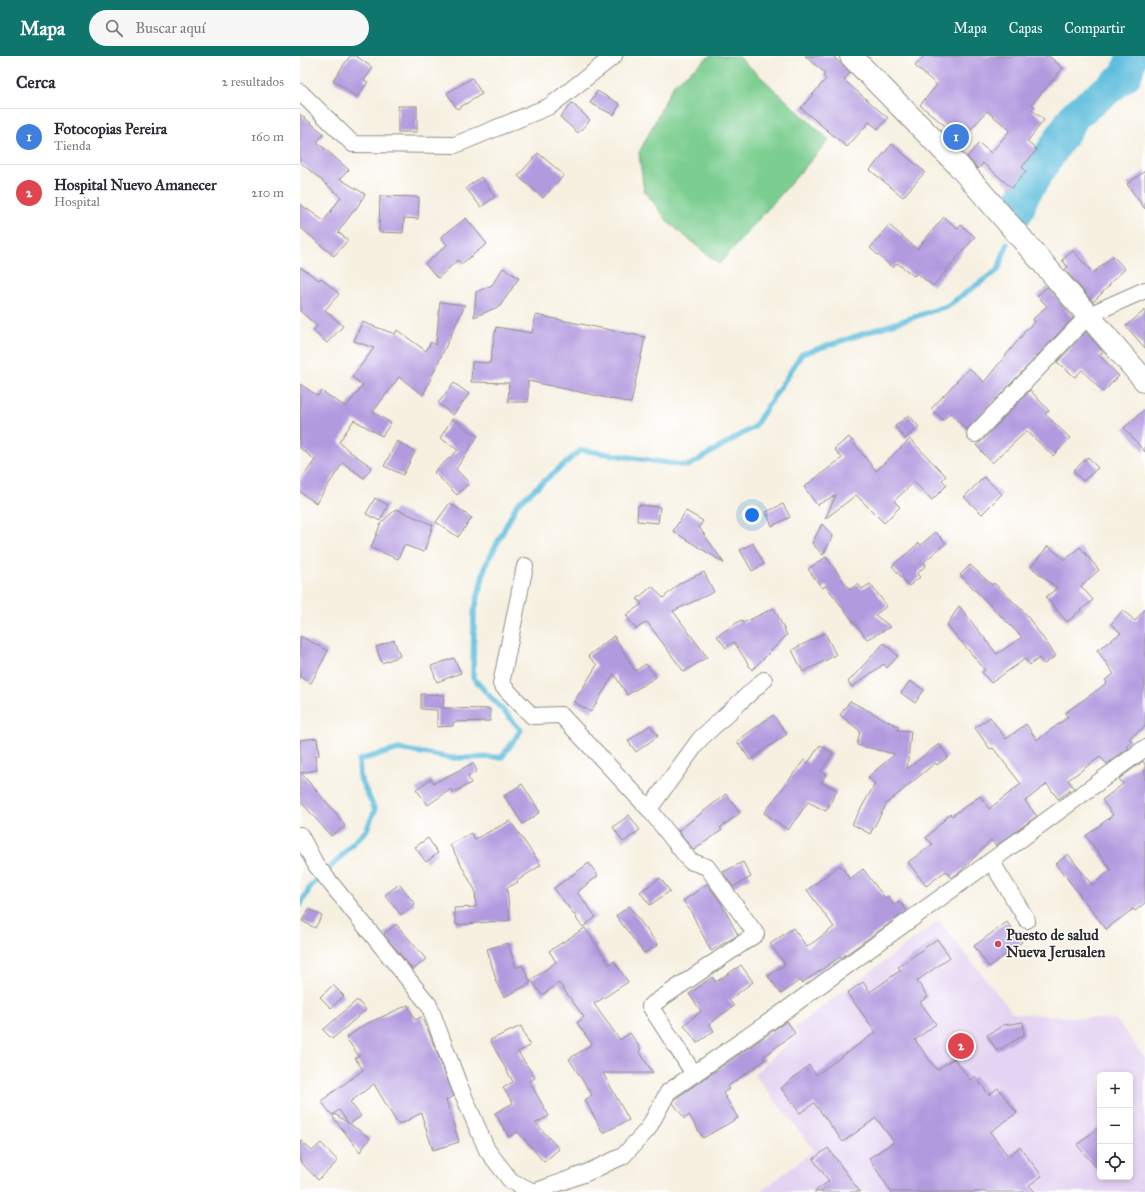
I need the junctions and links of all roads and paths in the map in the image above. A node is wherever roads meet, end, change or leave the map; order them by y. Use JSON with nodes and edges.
{"nodes":[{"id":1,"x":614,"y":56,"type":"edge"},
{"id":2,"x":850,"y":56,"type":"edge"},
{"id":3,"x":300,"y":92,"type":"edge"},
{"id":4,"x":1145,"y":290,"type":"edge"},
{"id":5,"x":1089,"y":315,"type":"junction"},
{"id":6,"x":1142,"y":378,"type":"edge"},
{"id":7,"x":974,"y":434,"type":"dead end"},
{"id":8,"x":525,"y":566,"type":"dead end"},
{"id":9,"x":764,"y":680,"type":"dead end"},
{"id":10,"x":1145,"y":748,"type":"edge"},
{"id":11,"x":649,"y":809,"type":"junction"},
{"id":12,"x":300,"y":835,"type":"edge"},
{"id":13,"x":991,"y":861,"type":"junction"},
{"id":14,"x":1027,"y":920,"type":"dead end"},
{"id":15,"x":694,"y":1074,"type":"junction"}],
"edges":[{"from":1,"to":3,"type":"street"},
{"from":2,"to":5,"type":"main road"},
{"from":4,"to":5,"type":"street"},
{"from":5,"to":6,"type":"main road"},
{"from":5,"to":7,"type":"street"},
{"from":8,"to":11,"type":"street"},
{"from":9,"to":11,"type":"street"},
{"from":10,"to":13,"type":"street"},
{"from":11,"to":15,"type":"street"},
{"from":12,"to":15,"type":"street"},
{"from":13,"to":14,"type":"street"},
{"from":13,"to":15,"type":"street"}]}
